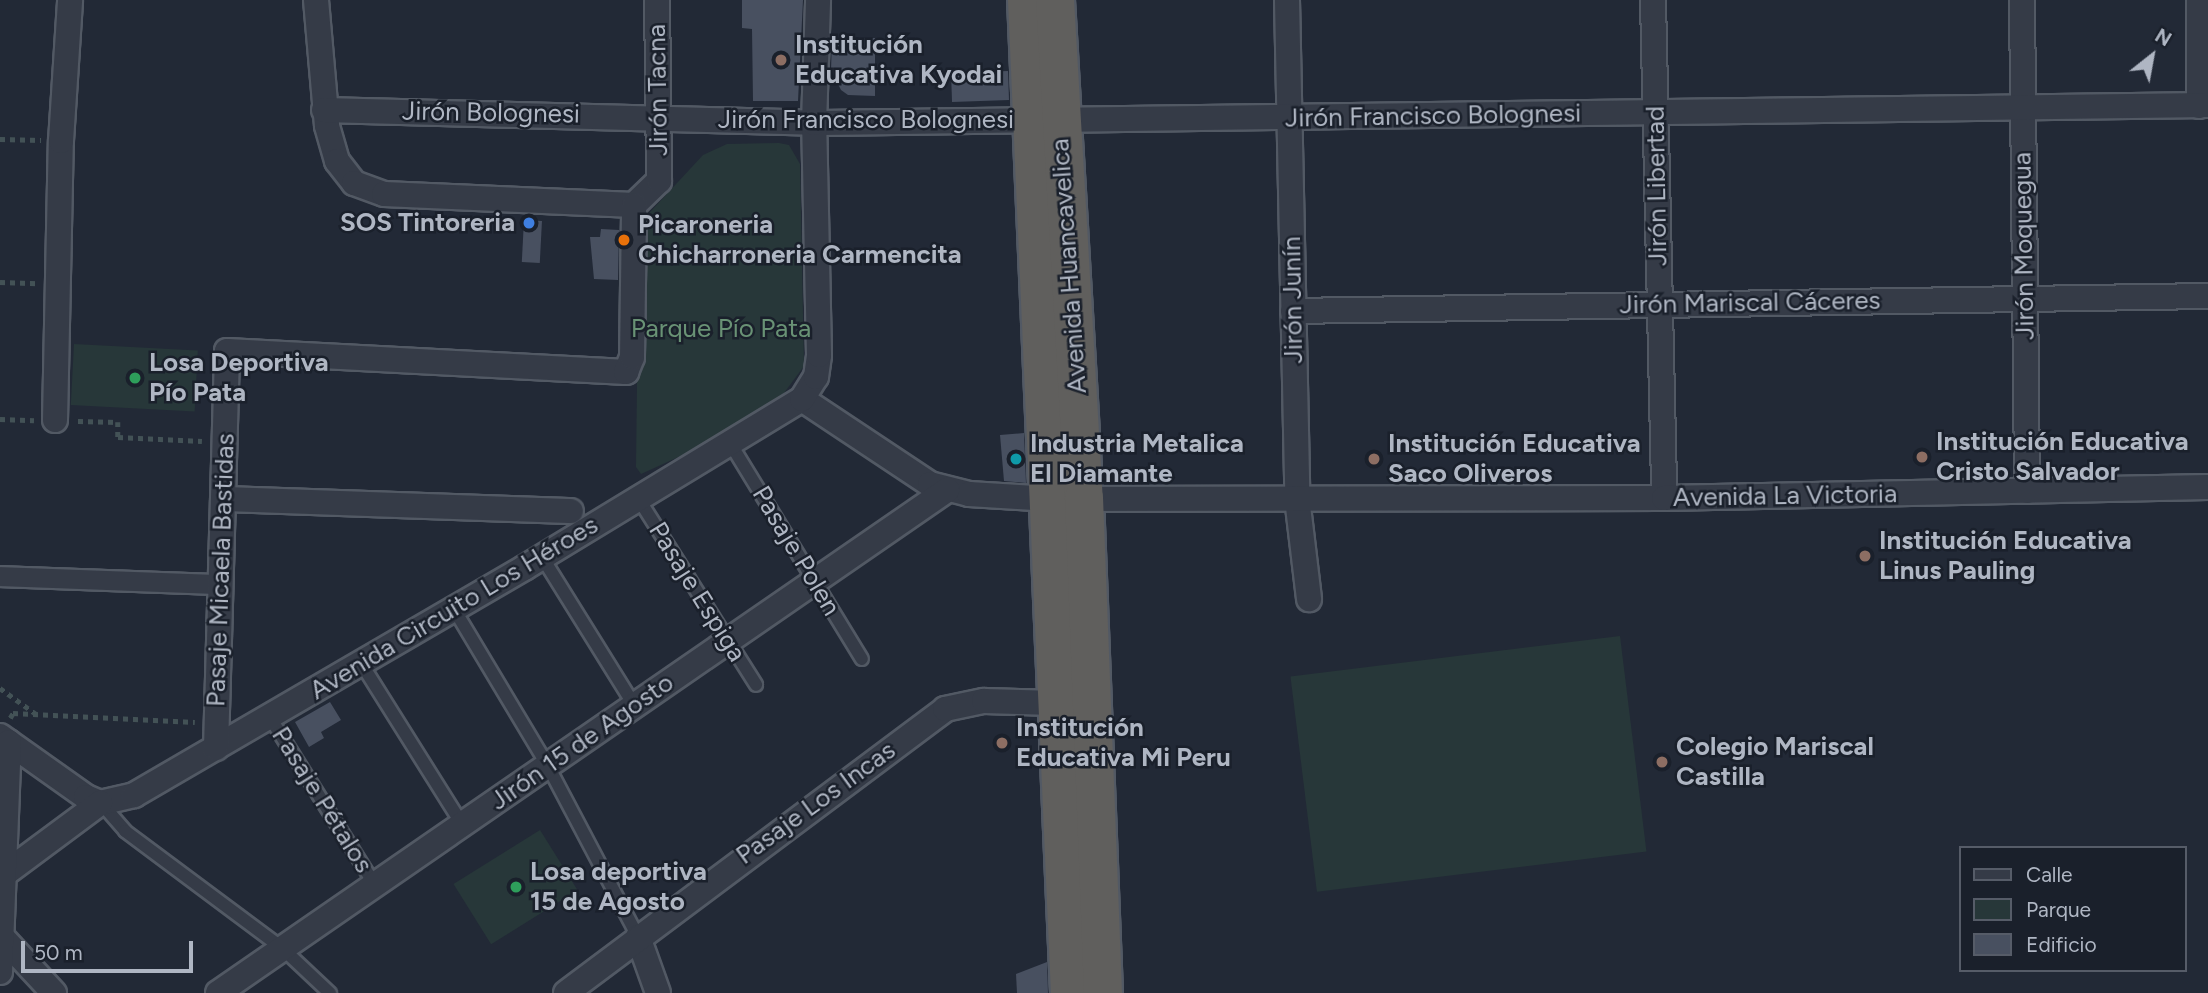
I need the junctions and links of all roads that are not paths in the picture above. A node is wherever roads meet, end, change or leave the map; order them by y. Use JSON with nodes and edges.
{"nodes":[{"id":1,"x":70,"y":0,"type":"edge"},
{"id":2,"x":316,"y":0,"type":"edge"},
{"id":3,"x":657,"y":0,"type":"edge"},
{"id":4,"x":818,"y":0,"type":"edge"},
{"id":5,"x":1027,"y":0,"type":"edge"},
{"id":6,"x":1055,"y":0,"type":"edge"},
{"id":7,"x":1287,"y":0,"type":"edge"},
{"id":8,"x":1653,"y":0,"type":"edge"},
{"id":9,"x":2022,"y":0,"type":"edge"},
{"id":10,"x":2199,"y":0,"type":"edge"},
{"id":11,"x":2204,"y":106,"type":"edge"},
{"id":12,"x":2023,"y":108,"type":"junction"},
{"id":13,"x":324,"y":110,"type":"junction"},
{"id":14,"x":1656,"y":113,"type":"junction"},
{"id":15,"x":658,"y":117,"type":"junction"},
{"id":16,"x":1289,"y":117,"type":"junction"},
{"id":17,"x":1045,"y":120,"type":"junction"},
{"id":18,"x":814,"y":123,"type":"junction"},
{"id":19,"x":635,"y":205,"type":"junction"},
{"id":20,"x":2208,"y":296,"type":"edge"},
{"id":21,"x":2025,"y":299,"type":"junction"},
{"id":22,"x":1660,"y":305,"type":"junction"},
{"id":23,"x":1293,"y":311,"type":"junction"},
{"id":24,"x":802,"y":399,"type":"junction"},
{"id":25,"x":55,"y":420,"type":"road end"},
{"id":26,"x":730,"y":443,"type":"junction"},
{"id":27,"x":2208,"y":487,"type":"edge"},
{"id":28,"x":947,"y":490,"type":"junction"},
{"id":29,"x":2027,"y":491,"type":"junction"},
{"id":30,"x":638,"y":498,"type":"junction"},
{"id":31,"x":1297,"y":498,"type":"junction"},
{"id":32,"x":1664,"y":498,"type":"junction"},
{"id":33,"x":223,"y":499,"type":"junction"},
{"id":34,"x":1068,"y":499,"type":"junction"},
{"id":35,"x":571,"y":510,"type":"dead end"},
{"id":36,"x":542,"y":557,"type":"junction"},
{"id":37,"x":0,"y":576,"type":"edge"},
{"id":38,"x":815,"y":582,"type":"junction"},
{"id":39,"x":220,"y":584,"type":"junction"},
{"id":40,"x":1309,"y":599,"type":"dead end"},
{"id":41,"x":454,"y":609,"type":"junction"},
{"id":42,"x":728,"y":641,"type":"junction"},
{"id":43,"x":862,"y":659,"type":"dead end"},
{"id":44,"x":361,"y":663,"type":"junction"},
{"id":45,"x":756,"y":685,"type":"dead end"},
{"id":46,"x":1055,"y":703,"type":"junction"},
{"id":47,"x":635,"y":705,"type":"junction"},
{"id":48,"x":269,"y":716,"type":"junction"},
{"id":49,"x":5,"y":734,"type":"edge"},
{"id":50,"x":216,"y":748,"type":"junction"},
{"id":51,"x":548,"y":766,"type":"junction"},
{"id":52,"x":100,"y":803,"type":"junction"},
{"id":53,"x":462,"y":824,"type":"junction"},
{"id":54,"x":4,"y":875,"type":"junction"},
{"id":55,"x":375,"y":885,"type":"junction"},
{"id":56,"x":1,"y":936,"type":"edge"},
{"id":57,"x":638,"y":937,"type":"junction"},
{"id":58,"x":282,"y":948,"type":"junction"},
{"id":59,"x":0,"y":972,"type":"edge"},
{"id":60,"x":54,"y":993,"type":"edge"},
{"id":61,"x":218,"y":993,"type":"edge"},
{"id":62,"x":330,"y":993,"type":"edge"},
{"id":63,"x":566,"y":993,"type":"edge"},
{"id":64,"x":657,"y":993,"type":"edge"},
{"id":65,"x":1070,"y":993,"type":"edge"},
{"id":66,"x":1103,"y":993,"type":"edge"}],
"edges":[{"from":1,"to":25,"type":"street"},
{"from":2,"to":13,"type":"street"},
{"from":3,"to":15,"type":"street","name":"Jirón Tacna"},
{"from":4,"to":18,"type":"street"},
{"from":5,"to":17,"type":"highway","name":"Avenida Huancavelica"},
{"from":6,"to":17,"type":"highway","name":"Avenida Huancavelica"},
{"from":7,"to":16,"type":"street","name":"Jirón Junín"},
{"from":8,"to":14,"type":"street","name":"Jirón Libertad"},
{"from":9,"to":12,"type":"street","name":"Jirón Moquegua"},
{"from":10,"to":11,"type":"street"},
{"from":11,"to":12,"type":"street","name":"Jirón Francisco Bolognesi"},
{"from":12,"to":14,"type":"street","name":"Jirón Francisco Bolognesi"},
{"from":12,"to":21,"type":"street","name":"Jirón Moquegua"},
{"from":13,"to":15,"type":"street","name":"Jirón Bolognesi"},
{"from":13,"to":19,"type":"street"},
{"from":14,"to":16,"type":"street","name":"Jirón Francisco Bolognesi"},
{"from":14,"to":22,"type":"street","name":"Jirón Libertad"},
{"from":15,"to":18,"type":"street","name":"Jirón Francisco Bolognesi"},
{"from":15,"to":19,"type":"street","name":"Jirón Tacna"},
{"from":16,"to":17,"type":"street","name":"Jirón Francisco Bolognesi"},
{"from":16,"to":23,"type":"street","name":"Jirón Junín"},
{"from":17,"to":18,"type":"street","name":"Jirón Francisco Bolognesi"},
{"from":17,"to":34,"type":"highway","name":"Avenida Huancavelica"},
{"from":18,"to":24,"type":"street"},
{"from":19,"to":33,"type":"street","name":"Pasaje Micaela Bastidas"},
{"from":20,"to":21,"type":"street","name":"Jirón Mariscal Cáceres"},
{"from":21,"to":22,"type":"street","name":"Jirón Mariscal Cáceres"},
{"from":21,"to":29,"type":"street","name":"Jirón Moquegua"},
{"from":22,"to":23,"type":"street","name":"Jirón Mariscal Cáceres"},
{"from":22,"to":32,"type":"street","name":"Jirón Libertad"},
{"from":23,"to":31,"type":"street","name":"Jirón Junín"},
{"from":24,"to":26,"type":"street","name":"Avenida Circuito Los Héroes"},
{"from":24,"to":28,"type":"street","name":"Avenida La Victoria"},
{"from":26,"to":30,"type":"street","name":"Avenida Circuito Los Héroes"},
{"from":26,"to":38,"type":"lane","name":"Pasaje Polen"},
{"from":27,"to":29,"type":"street","name":"Avenida La Victoria"},
{"from":28,"to":34,"type":"street","name":"Avenida La Victoria"},
{"from":28,"to":38,"type":"street","name":"Jirón 15 de Agosto"},
{"from":29,"to":32,"type":"street","name":"Avenida La Victoria"},
{"from":30,"to":36,"type":"street","name":"Avenida Circuito Los Héroes"},
{"from":30,"to":42,"type":"lane","name":"Pasaje Espiga"},
{"from":31,"to":32,"type":"street","name":"Avenida La Victoria"},
{"from":31,"to":34,"type":"street","name":"Avenida La Victoria"},
{"from":31,"to":40,"type":"street","name":"Jirón Junín"},
{"from":33,"to":35,"type":"street"},
{"from":33,"to":39,"type":"street","name":"Pasaje Micaela Bastidas"},
{"from":34,"to":46,"type":"highway","name":"Avenida Huancavelica"},
{"from":34,"to":66,"type":"highway","name":"Avenida Huancavelica"},
{"from":36,"to":41,"type":"street","name":"Avenida Circuito Los Héroes"},
{"from":36,"to":47,"type":"lane"},
{"from":37,"to":39,"type":"street"},
{"from":38,"to":42,"type":"street","name":"Jirón 15 de Agosto"},
{"from":38,"to":43,"type":"lane","name":"Pasaje Polen"},
{"from":39,"to":50,"type":"street","name":"Pasaje Micaela Bastidas"},
{"from":41,"to":44,"type":"street","name":"Avenida Circuito Los Héroes"},
{"from":41,"to":51,"type":"lane"},
{"from":42,"to":45,"type":"lane","name":"Pasaje Espiga"},
{"from":42,"to":47,"type":"street","name":"Jirón 15 de Agosto"},
{"from":44,"to":48,"type":"street","name":"Avenida Circuito Los Héroes"},
{"from":44,"to":53,"type":"lane"},
{"from":46,"to":57,"type":"street","name":"Pasaje Los Incas"},
{"from":46,"to":65,"type":"highway","name":"Avenida Huancavelica"},
{"from":47,"to":51,"type":"street","name":"Jirón 15 de Agosto"},
{"from":48,"to":50,"type":"street","name":"Avenida Circuito Los Héroes"},
{"from":48,"to":55,"type":"lane","name":"Pasaje Pétalos"},
{"from":49,"to":52,"type":"street"},
{"from":49,"to":54,"type":"street"},
{"from":50,"to":52,"type":"street","name":"Avenida Circuito Los Héroes"},
{"from":51,"to":53,"type":"street","name":"Jirón 15 de Agosto"},
{"from":51,"to":57,"type":"lane"},
{"from":52,"to":54,"type":"street"},
{"from":52,"to":58,"type":"lane"},
{"from":53,"to":55,"type":"street","name":"Jirón 15 de Agosto"},
{"from":54,"to":56,"type":"street"},
{"from":55,"to":58,"type":"street","name":"Jirón 15 de Agosto"},
{"from":56,"to":59,"type":"street"},
{"from":56,"to":60,"type":"street"},
{"from":57,"to":63,"type":"street","name":"Pasaje Los Incas"},
{"from":57,"to":64,"type":"street"},
{"from":58,"to":61,"type":"street","name":"Jirón 15 de Agosto"},
{"from":58,"to":62,"type":"lane"}]}
